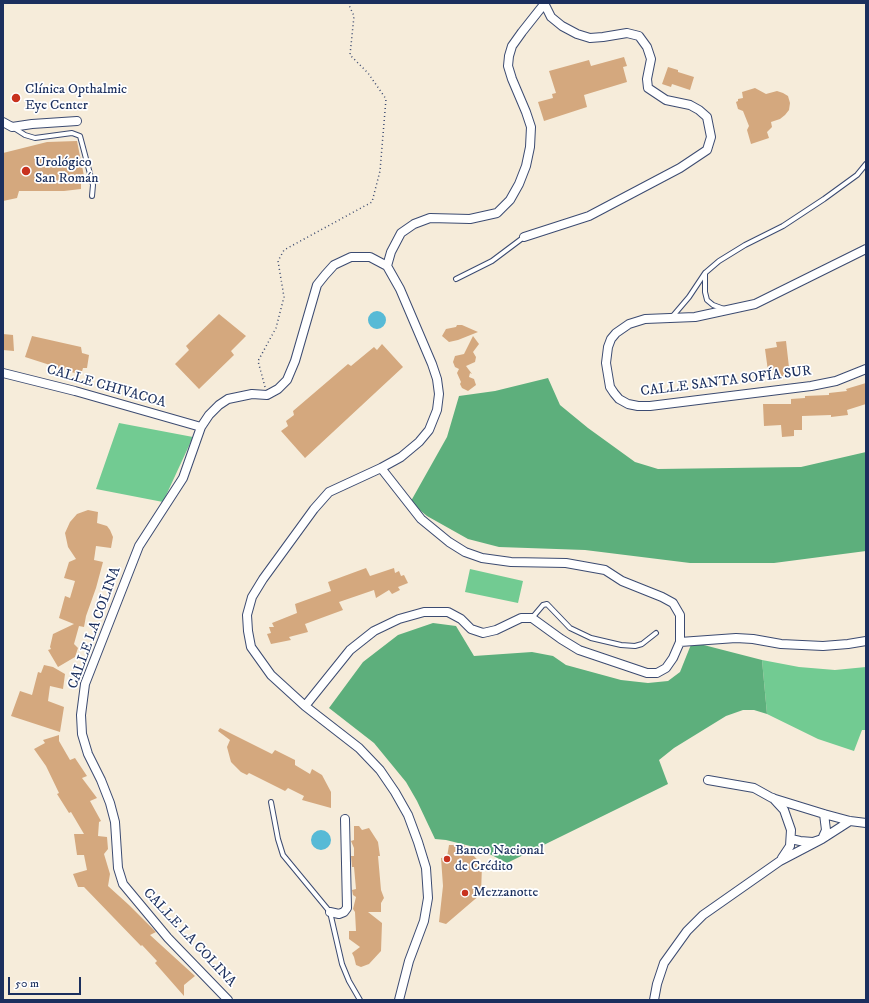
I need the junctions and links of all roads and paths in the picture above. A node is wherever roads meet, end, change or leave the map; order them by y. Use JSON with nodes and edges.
{"nodes":[{"id":1,"x":348,"y":3,"type":"edge"},
{"id":2,"x":545,"y":4,"type":"edge"},
{"id":3,"x":77,"y":121,"type":"dead end"},
{"id":4,"x":3,"y":122,"type":"edge"},
{"id":5,"x":12,"y":127,"type":"junction"},
{"id":6,"x":866,"y":164,"type":"edge"},
{"id":7,"x":92,"y":196,"type":"dead end"},
{"id":8,"x":524,"y":237,"type":"joint"},
{"id":9,"x":866,"y":249,"type":"edge"},
{"id":10,"x":387,"y":266,"type":"junction"},
{"id":11,"x":705,"y":273,"type":"junction"},
{"id":12,"x":456,"y":279,"type":"dead end"},
{"id":13,"x":730,"y":310,"type":"junction"},
{"id":14,"x":672,"y":318,"type":"junction"},
{"id":15,"x":866,"y":369,"type":"edge"},
{"id":16,"x":3,"y":373,"type":"edge"},
{"id":17,"x":267,"y":394,"type":"junction"},
{"id":18,"x":201,"y":427,"type":"junction"},
{"id":19,"x":382,"y":468,"type":"junction"},
{"id":20,"x":532,"y":618,"type":"junction"},
{"id":21,"x":656,"y":632,"type":"dead end"},
{"id":22,"x":866,"y":641,"type":"edge"},
{"id":23,"x":680,"y":642,"type":"junction"},
{"id":24,"x":305,"y":706,"type":"junction"},
{"id":25,"x":708,"y":780,"type":"dead end"},
{"id":26,"x":772,"y":798,"type":"junction"},
{"id":27,"x":271,"y":802,"type":"dead end"},
{"id":28,"x":824,"y":814,"type":"junction"},
{"id":29,"x":345,"y":819,"type":"dead end"},
{"id":30,"x":850,"y":821,"type":"junction"},
{"id":31,"x":866,"y":823,"type":"edge"},
{"id":32,"x":822,"y":839,"type":"junction"},
{"id":33,"x":791,"y":840,"type":"junction"},
{"id":34,"x":780,"y":860,"type":"junction"},
{"id":35,"x":330,"y":912,"type":"junction"},
{"id":36,"x":228,"y":1000,"type":"edge"},
{"id":37,"x":360,"y":1000,"type":"edge"},
{"id":38,"x":399,"y":1000,"type":"edge"},
{"id":39,"x":654,"y":1000,"type":"edge"}],
"edges":[{"from":1,"to":17,"type":"path"},
{"from":2,"to":8,"type":"street"},
{"from":2,"to":10,"type":"street"},
{"from":3,"to":5,"type":"street"},
{"from":4,"to":5,"type":"street"},
{"from":5,"to":7,"type":"lane"},
{"from":6,"to":11,"type":"lane"},
{"from":8,"to":12,"type":"lane"},
{"from":9,"to":13,"type":"street","name":"CALLE SANTA SOFÍA SUR"},
{"from":10,"to":17,"type":"street"},
{"from":10,"to":19,"type":"street"},
{"from":11,"to":13,"type":"lane"},
{"from":11,"to":14,"type":"lane"},
{"from":13,"to":14,"type":"street","name":"CALLE SANTA SOFÍA SUR"},
{"from":14,"to":15,"type":"street","name":"CALLE SANTA SOFÍA SUR"},
{"from":16,"to":18,"type":"street","name":"CALLE CHIVACOA"},
{"from":17,"to":18,"type":"street","name":"CALLE LA COLINA"},
{"from":18,"to":36,"type":"street","name":"CALLE LA COLINA"},
{"from":19,"to":23,"type":"street"},
{"from":19,"to":24,"type":"street"},
{"from":20,"to":21,"type":"lane"},
{"from":20,"to":23,"type":"street"},
{"from":20,"to":24,"type":"street"},
{"from":22,"to":23,"type":"street"},
{"from":24,"to":38,"type":"street"},
{"from":25,"to":26,"type":"street"},
{"from":26,"to":28,"type":"street"},
{"from":26,"to":33,"type":"street"},
{"from":27,"to":35,"type":"lane"},
{"from":28,"to":30,"type":"street"},
{"from":28,"to":32,"type":"street"},
{"from":29,"to":35,"type":"street"},
{"from":30,"to":31,"type":"street"},
{"from":30,"to":32,"type":"street"},
{"from":32,"to":33,"type":"street"},
{"from":32,"to":34,"type":"street"},
{"from":33,"to":34,"type":"street"},
{"from":34,"to":39,"type":"street"},
{"from":35,"to":37,"type":"lane"}]}
